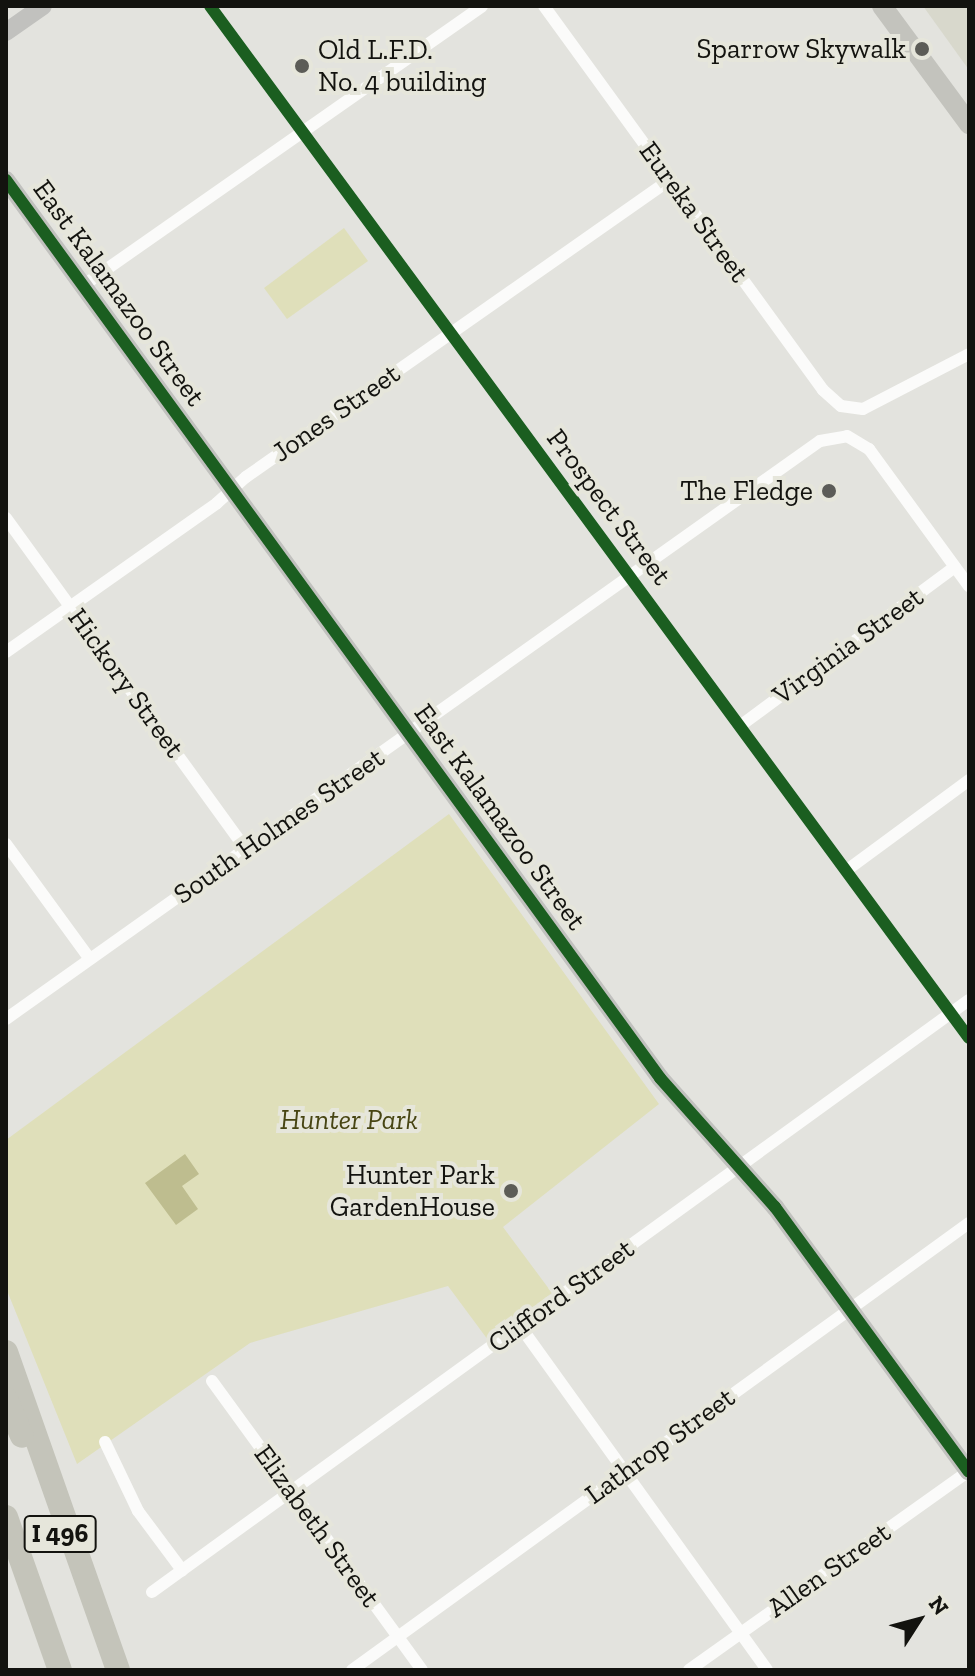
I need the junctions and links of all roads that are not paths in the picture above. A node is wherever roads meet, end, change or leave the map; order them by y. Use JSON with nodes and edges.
{"nodes":[{"id":1,"x":43,"y":6,"type":"edge"},
{"id":2,"x":210,"y":6,"type":"edge"},
{"id":3,"x":482,"y":6,"type":"edge"},
{"id":4,"x":544,"y":6,"type":"edge"},
{"id":5,"x":882,"y":6,"type":"edge"},
{"id":6,"x":6,"y":32,"type":"edge"},
{"id":7,"x":969,"y":124,"type":"edge"},
{"id":8,"x":302,"y":132,"type":"junction"},
{"id":9,"x":671,"y":179,"type":"junction"},
{"id":10,"x":6,"y":180,"type":"edge"},
{"id":11,"x":84,"y":285,"type":"junction"},
{"id":12,"x":450,"y":333,"type":"junction"},
{"id":13,"x":969,"y":354,"type":"edge"},
{"id":14,"x":231,"y":490,"type":"junction"},
{"id":15,"x":6,"y":518,"type":"edge"},
{"id":16,"x":955,"y":567,"type":"junction"},
{"id":17,"x":631,"y":576,"type":"junction"},
{"id":18,"x":969,"y":586,"type":"edge"},
{"id":19,"x":70,"y":606,"type":"junction"},
{"id":20,"x":6,"y":652,"type":"edge"},
{"id":21,"x":740,"y":726,"type":"junction"},
{"id":22,"x":410,"y":734,"type":"junction"},
{"id":23,"x":969,"y":780,"type":"edge"},
{"id":24,"x":6,"y":844,"type":"edge"},
{"id":25,"x":246,"y":849,"type":"junction"},
{"id":26,"x":847,"y":870,"type":"junction"},
{"id":27,"x":90,"y":959,"type":"junction"},
{"id":28,"x":969,"y":1000,"type":"edge"},
{"id":29,"x":951,"y":1013,"type":"junction"},
{"id":30,"x":6,"y":1019,"type":"edge"},
{"id":31,"x":969,"y":1038,"type":"edge"},
{"id":32,"x":740,"y":1166,"type":"junction"},
{"id":33,"x":969,"y":1223,"type":"edge"},
{"id":34,"x":851,"y":1308,"type":"junction"},
{"id":35,"x":520,"y":1326,"type":"junction"},
{"id":36,"x":6,"y":1352,"type":"edge"},
{"id":37,"x":212,"y":1381,"type":"dead end"},
{"id":38,"x":6,"y":1399,"type":"edge"},
{"id":39,"x":105,"y":1442,"type":"dead end"},
{"id":40,"x":969,"y":1471,"type":"edge"},
{"id":41,"x":625,"y":1472,"type":"junction"},
{"id":42,"x":292,"y":1490,"type":"junction"},
{"id":43,"x":6,"y":1517,"type":"edge"},
{"id":44,"x":182,"y":1570,"type":"junction"},
{"id":45,"x":152,"y":1592,"type":"dead end"},
{"id":46,"x":741,"y":1633,"type":"junction"},
{"id":47,"x":398,"y":1637,"type":"junction"},
{"id":48,"x":60,"y":1670,"type":"edge"},
{"id":49,"x":110,"y":1670,"type":"edge"},
{"id":50,"x":118,"y":1670,"type":"edge"},
{"id":51,"x":352,"y":1670,"type":"edge"},
{"id":52,"x":422,"y":1670,"type":"edge"},
{"id":53,"x":689,"y":1670,"type":"edge"},
{"id":54,"x":767,"y":1670,"type":"edge"}],
"edges":[{"from":1,"to":6,"type":"street"},
{"from":2,"to":8,"type":"street","name":"Prospect Street"},
{"from":3,"to":8,"type":"street"},
{"from":4,"to":9,"type":"street","name":"Eureka Street"},
{"from":5,"to":7,"type":"main road"},
{"from":8,"to":11,"type":"street"},
{"from":8,"to":12,"type":"street","name":"Prospect Street"},
{"from":9,"to":12,"type":"street","name":"Jones Street"},
{"from":9,"to":13,"type":"street","name":"Eureka Street"},
{"from":10,"to":11,"type":"street","name":"East Kalamazoo Street"},
{"from":11,"to":14,"type":"street","name":"East Kalamazoo Street"},
{"from":12,"to":14,"type":"street","name":"Jones Street"},
{"from":12,"to":17,"type":"street","name":"Prospect Street"},
{"from":14,"to":19,"type":"street","name":"Jones Street"},
{"from":14,"to":22,"type":"street","name":"East Kalamazoo Street"},
{"from":15,"to":19,"type":"street","name":"Hickory Street"},
{"from":16,"to":17,"type":"street","name":"South Holmes Street"},
{"from":16,"to":18,"type":"street"},
{"from":16,"to":21,"type":"street","name":"Virginia Street"},
{"from":17,"to":21,"type":"street","name":"Prospect Street"},
{"from":17,"to":22,"type":"street","name":"South Holmes Street"},
{"from":19,"to":20,"type":"street","name":"Jones Street"},
{"from":19,"to":25,"type":"street","name":"Hickory Street"},
{"from":21,"to":26,"type":"street","name":"Prospect Street"},
{"from":22,"to":25,"type":"street","name":"South Holmes Street"},
{"from":22,"to":32,"type":"street","name":"East Kalamazoo Street"},
{"from":23,"to":26,"type":"street"},
{"from":24,"to":27,"type":"street"},
{"from":25,"to":27,"type":"street","name":"South Holmes Street"},
{"from":26,"to":29,"type":"street","name":"Prospect Street"},
{"from":27,"to":30,"type":"street","name":"South Holmes Street"},
{"from":28,"to":29,"type":"street","name":"Clifford Street"},
{"from":29,"to":31,"type":"street","name":"Prospect Street"},
{"from":29,"to":32,"type":"street","name":"Clifford Street"},
{"from":32,"to":34,"type":"street","name":"East Kalamazoo Street"},
{"from":32,"to":35,"type":"street","name":"Clifford Street"},
{"from":33,"to":34,"type":"street","name":"Lathrop Street"},
{"from":34,"to":40,"type":"street","name":"East Kalamazoo Street"},
{"from":34,"to":41,"type":"street","name":"Lathrop Street"},
{"from":35,"to":41,"type":"street"},
{"from":35,"to":42,"type":"street","name":"Clifford Street"},
{"from":36,"to":50,"type":"highway"},
{"from":37,"to":42,"type":"street","name":"Elizabeth Street"},
{"from":38,"to":49,"type":"highway","number":"I 496"},
{"from":39,"to":44,"type":"street"},
{"from":40,"to":46,"type":"street","name":"Allen Street"},
{"from":41,"to":46,"type":"street"},
{"from":41,"to":47,"type":"street","name":"Lathrop Street"},
{"from":42,"to":44,"type":"street","name":"Clifford Street"},
{"from":42,"to":47,"type":"street","name":"Elizabeth Street"},
{"from":43,"to":48,"type":"highway","number":"I 496"},
{"from":44,"to":45,"type":"street","name":"Clifford Street"},
{"from":46,"to":53,"type":"street","name":"Allen Street"},
{"from":46,"to":54,"type":"street"},
{"from":47,"to":51,"type":"street","name":"Lathrop Street"},
{"from":47,"to":52,"type":"street","name":"Elizabeth Street"}]}
